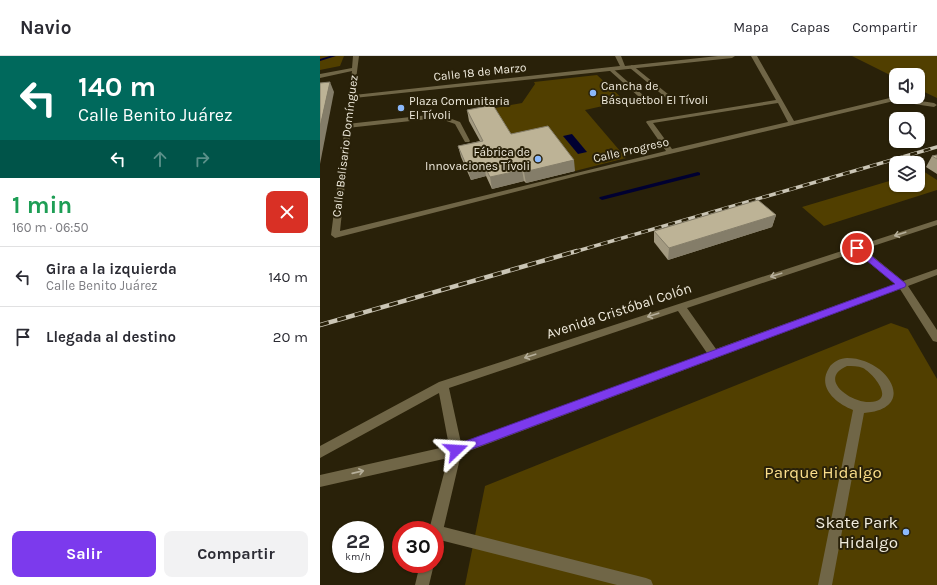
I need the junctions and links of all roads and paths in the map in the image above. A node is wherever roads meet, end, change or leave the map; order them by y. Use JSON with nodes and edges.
{"nodes":[{"id":1,"x":356,"y":56,"type":"edge"},
{"id":2,"x":618,"y":56,"type":"edge"},
{"id":3,"x":732,"y":56,"type":"edge"},
{"id":4,"x":754,"y":56,"type":"edge"},
{"id":5,"x":632,"y":67,"type":"junction"},
{"id":6,"x":623,"y":68,"type":"junction"},
{"id":7,"x":354,"y":69,"type":"junction"},
{"id":8,"x":611,"y":69,"type":"junction"},
{"id":9,"x":320,"y":76,"type":"edge"},
{"id":10,"x":351,"y":97,"type":"junction"},
{"id":11,"x":660,"y":97,"type":"dead end"},
{"id":12,"x":650,"y":101,"type":"dead end"},
{"id":13,"x":780,"y":101,"type":"junction"},
{"id":14,"x":934,"y":105,"type":"dead end"},
{"id":15,"x":792,"y":123,"type":"junction"},
{"id":16,"x":347,"y":126,"type":"junction"},
{"id":17,"x":467,"y":141,"type":"dead end"},
{"id":18,"x":672,"y":152,"type":"junction"},
{"id":19,"x":937,"y":222,"type":"edge"},
{"id":20,"x":335,"y":236,"type":"joint"},
{"id":21,"x":857,"y":248,"type":"junction"},
{"id":22,"x":937,"y":272,"type":"edge"},
{"id":23,"x":902,"y":285,"type":"junction"},
{"id":24,"x":680,"y":306,"type":"junction"},
{"id":25,"x":937,"y":338,"type":"edge"},
{"id":26,"x":714,"y":354,"type":"junction"},
{"id":27,"x":443,"y":385,"type":"junction"},
{"id":28,"x":859,"y":407,"type":"junction"},
{"id":29,"x":456,"y":450,"type":"junction"},
{"id":30,"x":320,"y":452,"type":"edge"},
{"id":31,"x":320,"y":481,"type":"edge"},
{"id":32,"x":438,"y":521,"type":"edge"},
{"id":33,"x":444,"y":535,"type":"edge"},
{"id":34,"x":425,"y":573,"type":"edge"},
{"id":35,"x":422,"y":585,"type":"edge"},
{"id":36,"x":646,"y":585,"type":"edge"},
{"id":37,"x":825,"y":585,"type":"edge"}],
"edges":[{"from":1,"to":7,"type":"street","name":"Calle Belisario Domínguez"},
{"from":2,"to":6,"type":"street"},
{"from":3,"to":5,"type":"street","name":"Calle 18 de Marzo"},
{"from":4,"to":13,"type":"street"},
{"from":5,"to":6,"type":"street","name":"Calle 18 de Marzo"},
{"from":5,"to":11,"type":"street"},
{"from":6,"to":8,"type":"street","name":"Calle 18 de Marzo"},
{"from":7,"to":9,"type":"street"},
{"from":7,"to":10,"type":"street","name":"Calle Belisario Domínguez"},
{"from":8,"to":10,"type":"street","name":"Calle 18 de Marzo"},
{"from":8,"to":12,"type":"street"},
{"from":10,"to":16,"type":"street","name":"Calle Belisario Domínguez"},
{"from":13,"to":15,"type":"street"},
{"from":13,"to":18,"type":"street"},
{"from":14,"to":15,"type":"street","name":"Calle Progreso"},
{"from":15,"to":18,"type":"street","name":"Calle Progreso"},
{"from":16,"to":17,"type":"street"},
{"from":16,"to":20,"type":"street","name":"Calle Belisario Domínguez"},
{"from":18,"to":20,"type":"street","name":"Calle Progreso"},
{"from":19,"to":21,"type":"street","name":"Avenida Cristóbal Colón","one_way":true},
{"from":21,"to":23,"type":"street"},
{"from":21,"to":24,"type":"street","name":"Avenida Cristóbal Colón","one_way":true},
{"from":22,"to":23,"type":"street"},
{"from":23,"to":25,"type":"street"},
{"from":23,"to":26,"type":"street"},
{"from":24,"to":26,"type":"street"},
{"from":24,"to":27,"type":"street","name":"Avenida Cristóbal Colón","one_way":true},
{"from":26,"to":29,"type":"street"},
{"from":27,"to":29,"type":"street"},
{"from":27,"to":30,"type":"street","name":"Avenida Cristóbal Colón"},
{"from":28,"to":28,"type":"street"},
{"from":28,"to":37,"type":"street"},
{"from":31,"to":29,"type":"street","one_way":true},
{"from":29,"to":32,"type":"street"},
{"from":33,"to":36,"type":"street"},
{"from":34,"to":35,"type":"street"}]}
